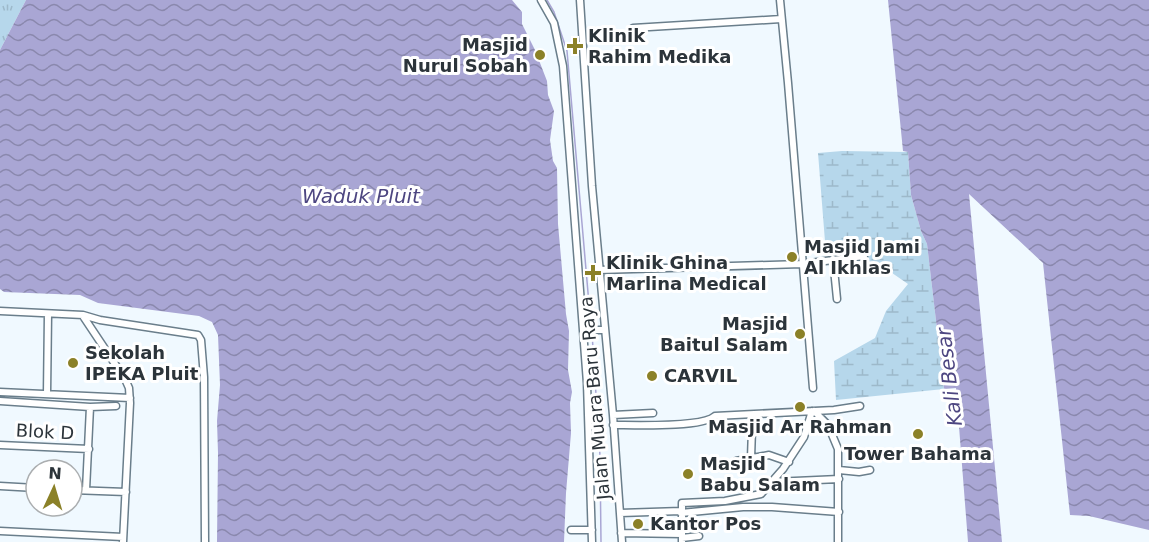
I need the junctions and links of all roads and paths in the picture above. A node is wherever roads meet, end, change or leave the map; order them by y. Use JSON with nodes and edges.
{"nodes":[{"id":1,"x":541,"y":0,"type":"edge"},
{"id":2,"x":580,"y":0,"type":"edge"},
{"id":3,"x":780,"y":0,"type":"edge"},
{"id":4,"x":781,"y":19,"type":"junction"},
{"id":5,"x":633,"y":28,"type":"dead end"},
{"id":6,"x":864,"y":256,"type":"dead end"},
{"id":7,"x":833,"y":260,"type":"junction"},
{"id":8,"x":802,"y":264,"type":"junction"},
{"id":9,"x":599,"y":270,"type":"junction"},
{"id":10,"x":837,"y":299,"type":"dead end"},
{"id":11,"x":0,"y":311,"type":"edge"},
{"id":12,"x":48,"y":314,"type":"junction"},
{"id":13,"x":82,"y":315,"type":"junction"},
{"id":14,"x":583,"y":330,"type":"junction"},
{"id":15,"x":604,"y":330,"type":"junction"},
{"id":16,"x":813,"y":388,"type":"dead end"},
{"id":17,"x":0,"y":392,"type":"edge"},
{"id":18,"x":47,"y":394,"type":"junction"},
{"id":19,"x":130,"y":400,"type":"junction"},
{"id":20,"x":0,"y":401,"type":"edge"},
{"id":21,"x":116,"y":406,"type":"dead end"},
{"id":22,"x":860,"y":406,"type":"dead end"},
{"id":23,"x":90,"y":407,"type":"junction"},
{"id":24,"x":813,"y":411,"type":"junction"},
{"id":25,"x":653,"y":413,"type":"dead end"},
{"id":26,"x":613,"y":415,"type":"junction"},
{"id":27,"x":613,"y":424,"type":"junction"},
{"id":28,"x":752,"y":429,"type":"dead end"},
{"id":29,"x":0,"y":445,"type":"edge"},
{"id":30,"x":89,"y":449,"type":"junction"},
{"id":31,"x":751,"y":458,"type":"junction"},
{"id":32,"x":736,"y":461,"type":"dead end"},
{"id":33,"x":789,"y":462,"type":"junction"},
{"id":34,"x":839,"y":470,"type":"junction"},
{"id":35,"x":870,"y":470,"type":"dead end"},
{"id":36,"x":839,"y":479,"type":"junction"},
{"id":37,"x":774,"y":482,"type":"junction"},
{"id":38,"x":0,"y":486,"type":"edge"},
{"id":39,"x":24,"y":487,"type":"edge"},
{"id":40,"x":86,"y":490,"type":"joint"},
{"id":41,"x":126,"y":492,"type":"junction"},
{"id":42,"x":681,"y":512,"type":"junction"},
{"id":43,"x":839,"y":512,"type":"junction"},
{"id":44,"x":620,"y":513,"type":"junction"},
{"id":45,"x":571,"y":530,"type":"dead end"},
{"id":46,"x":592,"y":530,"type":"junction"},
{"id":47,"x":0,"y":531,"type":"edge"},
{"id":48,"x":621,"y":534,"type":"junction"},
{"id":49,"x":699,"y":536,"type":"dead end"},
{"id":50,"x":682,"y":538,"type":"edge"},
{"id":51,"x":123,"y":540,"type":"edge"},
{"id":52,"x":205,"y":542,"type":"edge"},
{"id":53,"x":592,"y":542,"type":"edge"},
{"id":54,"x":622,"y":542,"type":"edge"},
{"id":55,"x":838,"y":542,"type":"edge"}],
"edges":[{"from":1,"to":14,"type":"street"},
{"from":2,"to":9,"type":"street","name":"Jalan Muara Baru Raya"},
{"from":3,"to":4,"type":"street"},
{"from":4,"to":5,"type":"street"},
{"from":4,"to":8,"type":"street"},
{"from":6,"to":7,"type":"street"},
{"from":7,"to":8,"type":"street"},
{"from":7,"to":10,"type":"street"},
{"from":8,"to":9,"type":"street"},
{"from":8,"to":16,"type":"street"},
{"from":9,"to":15,"type":"street","name":"Jalan Muara Baru Raya"},
{"from":11,"to":12,"type":"street"},
{"from":12,"to":13,"type":"street"},
{"from":12,"to":18,"type":"street"},
{"from":13,"to":19,"type":"street"},
{"from":13,"to":52,"type":"street"},
{"from":14,"to":15,"type":"street"},
{"from":14,"to":46,"type":"street"},
{"from":15,"to":26,"type":"street","name":"Jalan Muara Baru Raya"},
{"from":17,"to":18,"type":"street"},
{"from":18,"to":19,"type":"street"},
{"from":19,"to":41,"type":"street"},
{"from":20,"to":23,"type":"street"},
{"from":21,"to":23,"type":"street"},
{"from":22,"to":24,"type":"street"},
{"from":23,"to":30,"type":"street"},
{"from":24,"to":27,"type":"street"},
{"from":24,"to":33,"type":"street"},
{"from":24,"to":34,"type":"street"},
{"from":25,"to":26,"type":"street"},
{"from":26,"to":27,"type":"street","name":"Jalan Muara Baru Raya"},
{"from":27,"to":44,"type":"street","name":"Jalan Muara Baru Raya"},
{"from":28,"to":31,"type":"street"},
{"from":29,"to":30,"type":"street","name":"Blok D"},
{"from":30,"to":40,"type":"street"},
{"from":31,"to":32,"type":"street"},
{"from":31,"to":33,"type":"street"},
{"from":33,"to":37,"type":"street"},
{"from":34,"to":35,"type":"street"},
{"from":34,"to":36,"type":"street"},
{"from":36,"to":37,"type":"street"},
{"from":36,"to":43,"type":"street"},
{"from":37,"to":42,"type":"street"},
{"from":38,"to":39,"type":"street"},
{"from":40,"to":41,"type":"street"},
{"from":41,"to":51,"type":"street"},
{"from":42,"to":43,"type":"street"},
{"from":42,"to":44,"type":"street"},
{"from":42,"to":50,"type":"street"},
{"from":43,"to":55,"type":"street"},
{"from":44,"to":48,"type":"street","name":"Jalan Muara Baru Raya"},
{"from":45,"to":46,"type":"street"},
{"from":46,"to":53,"type":"street"},
{"from":47,"to":51,"type":"street"},
{"from":48,"to":50,"type":"street"},
{"from":48,"to":54,"type":"street","name":"Jalan Muara Baru Raya"},
{"from":49,"to":50,"type":"street"}]}
